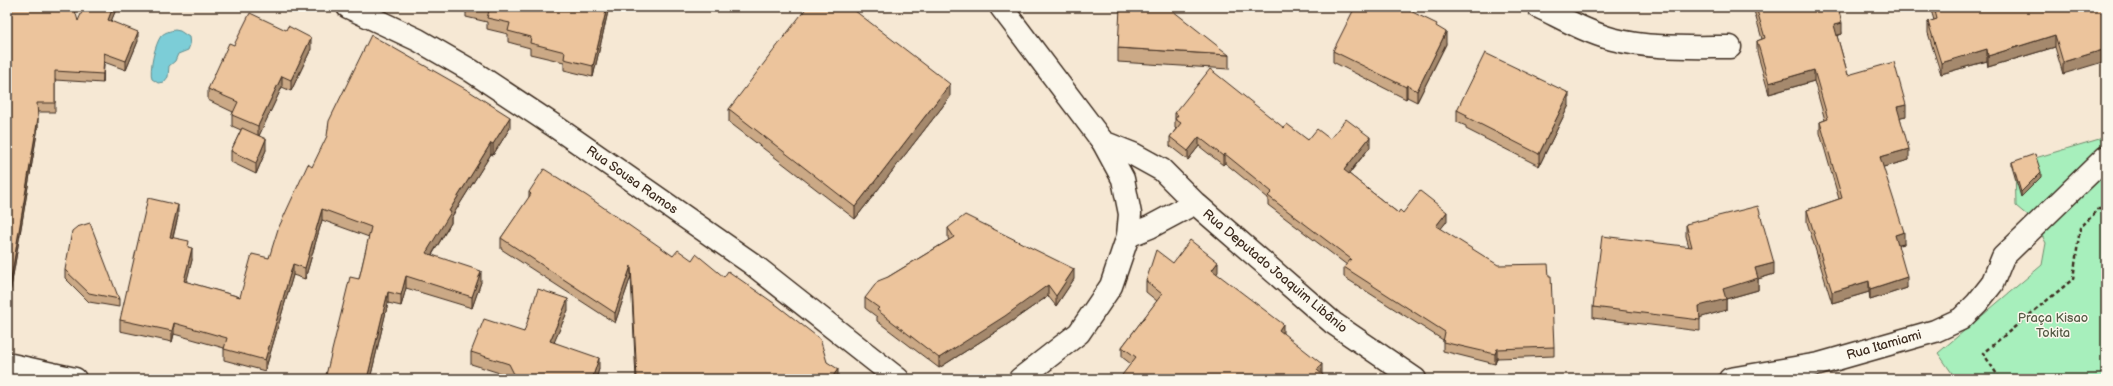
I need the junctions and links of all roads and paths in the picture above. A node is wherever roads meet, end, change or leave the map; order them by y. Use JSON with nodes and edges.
{"nodes":[{"id":1,"x":348,"y":7,"type":"edge"},
{"id":2,"x":1001,"y":7,"type":"edge"},
{"id":3,"x":1539,"y":7,"type":"edge"},
{"id":4,"x":1730,"y":47,"type":"dead end"},
{"id":5,"x":1103,"y":142,"type":"junction"},
{"id":6,"x":2106,"y":157,"type":"edge"},
{"id":7,"x":1195,"y":203,"type":"junction"},
{"id":8,"x":2106,"y":208,"type":"edge"},
{"id":9,"x":1128,"y":236,"type":"junction"},
{"id":10,"x":7,"y":364,"type":"edge"},
{"id":11,"x":76,"y":379,"type":"edge"},
{"id":12,"x":898,"y":379,"type":"edge"},
{"id":13,"x":1020,"y":379,"type":"edge"},
{"id":14,"x":1415,"y":379,"type":"edge"},
{"id":15,"x":1730,"y":379,"type":"edge"},
{"id":16,"x":2000,"y":379,"type":"edge"}],
"edges":[{"from":1,"to":12,"type":"street","name":"Rua Sousa Ramos"},
{"from":2,"to":5,"type":"street"},
{"from":3,"to":4,"type":"street"},
{"from":5,"to":7,"type":"street","name":"Rua Deputado Joaquim Libânio"},
{"from":5,"to":9,"type":"street"},
{"from":6,"to":15,"type":"street","name":"Rua Itamiami"},
{"from":7,"to":9,"type":"street","name":"Rua Deputado Joaquim Libânio"},
{"from":7,"to":14,"type":"street","name":"Rua Deputado Joaquim Libânio"},
{"from":8,"to":16,"type":"path"},
{"from":9,"to":13,"type":"street"},
{"from":10,"to":11,"type":"street"}]}
